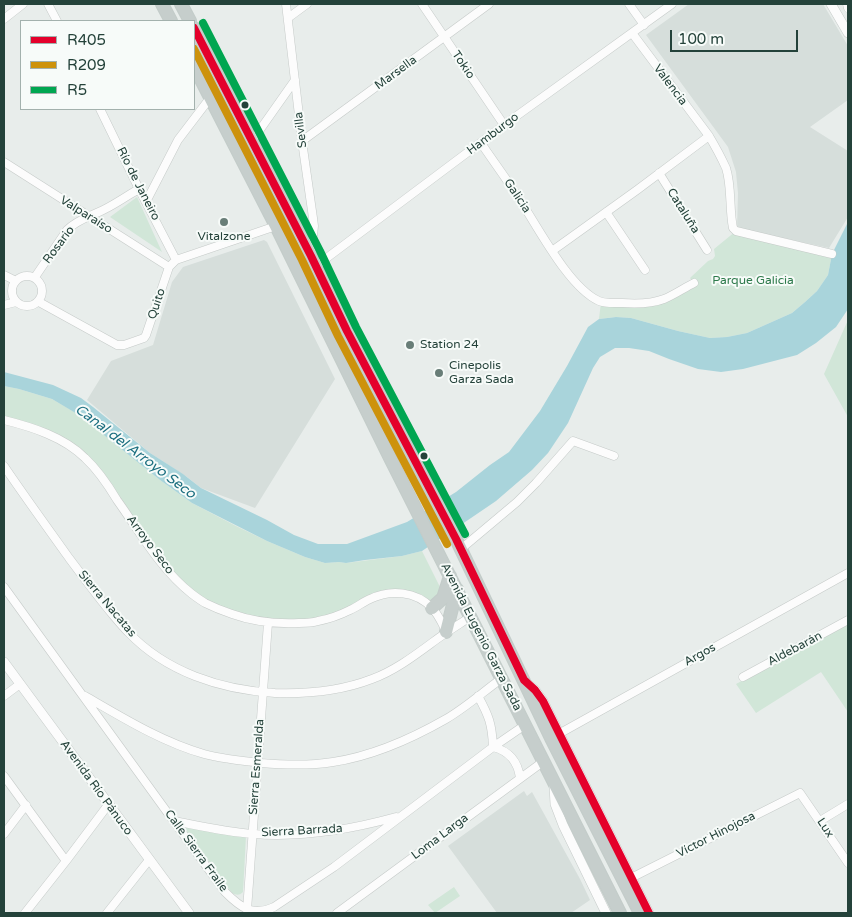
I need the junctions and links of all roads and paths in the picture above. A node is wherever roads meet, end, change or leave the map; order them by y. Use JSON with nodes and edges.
{"nodes":[{"id":1,"x":23,"y":4,"type":"edge"},
{"id":2,"x":48,"y":4,"type":"edge"},
{"id":3,"x":162,"y":4,"type":"edge"},
{"id":4,"x":181,"y":4,"type":"edge"},
{"id":5,"x":286,"y":4,"type":"edge"},
{"id":6,"x":307,"y":4,"type":"edge"},
{"id":7,"x":422,"y":4,"type":"edge"},
{"id":8,"x":489,"y":4,"type":"edge"},
{"id":9,"x":629,"y":4,"type":"edge"},
{"id":10,"x":672,"y":4,"type":"edge"},
{"id":11,"x":832,"y":4,"type":"edge"},
{"id":12,"x":847,"y":4,"type":"edge"},
{"id":13,"x":848,"y":8,"type":"edge"},
{"id":14,"x":288,"y":18,"type":"junction"},
{"id":15,"x":4,"y":19,"type":"edge"},
{"id":16,"x":56,"y":20,"type":"edge"},
{"id":17,"x":170,"y":20,"type":"edge"},
{"id":18,"x":189,"y":20,"type":"edge"},
{"id":19,"x":644,"y":25,"type":"junction"},
{"id":20,"x":195,"y":30,"type":"edge"},
{"id":21,"x":632,"y":33,"type":"junction"},
{"id":22,"x":848,"y":33,"type":"edge"},
{"id":23,"x":444,"y":37,"type":"junction"},
{"id":24,"x":195,"y":68,"type":"edge"},
{"id":25,"x":295,"y":80,"type":"junction"},
{"id":26,"x":210,"y":98,"type":"junction"},
{"id":27,"x":100,"y":110,"type":"edge"},
{"id":28,"x":504,"y":125,"type":"junction"},
{"id":29,"x":709,"y":136,"type":"junction"},
{"id":30,"x":302,"y":141,"type":"junction"},
{"id":31,"x":252,"y":142,"type":"junction"},
{"id":32,"x":481,"y":143,"type":"junction"},
{"id":33,"x":4,"y":162,"type":"edge"},
{"id":34,"x":659,"y":173,"type":"junction"},
{"id":35,"x":139,"y":189,"type":"junction"},
{"id":36,"x":146,"y":202,"type":"junction"},
{"id":37,"x":606,"y":212,"type":"junction"},
{"id":38,"x":88,"y":216,"type":"junction"},
{"id":39,"x":276,"y":226,"type":"junction"},
{"id":40,"x":552,"y":250,"type":"junction"},
{"id":41,"x":707,"y":250,"type":"dead end"},
{"id":42,"x":832,"y":254,"type":"dead end"},
{"id":43,"x":176,"y":260,"type":"junction"},
{"id":44,"x":313,"y":261,"type":"junction"},
{"id":45,"x":169,"y":267,"type":"junction"},
{"id":46,"x":645,"y":270,"type":"dead end"},
{"id":47,"x":4,"y":275,"type":"edge"},
{"id":48,"x":35,"y":277,"type":"junction"},
{"id":49,"x":16,"y":281,"type":"junction"},
{"id":50,"x":694,"y":283,"type":"dead end"},
{"id":51,"x":16,"y":302,"type":"junction"},
{"id":52,"x":39,"y":302,"type":"junction"},
{"id":53,"x":4,"y":305,"type":"edge"},
{"id":54,"x":4,"y":420,"type":"edge"},
{"id":55,"x":614,"y":456,"type":"dead end"},
{"id":56,"x":4,"y":466,"type":"edge"},
{"id":57,"x":458,"y":544,"type":"junction"},
{"id":58,"x":848,"y":573,"type":"edge"},
{"id":59,"x":450,"y":576,"type":"junction"},
{"id":60,"x":4,"y":587,"type":"edge"},
{"id":61,"x":457,"y":590,"type":"junction"},
{"id":62,"x":432,"y":608,"type":"junction"},
{"id":63,"x":470,"y":617,"type":"junction"},
{"id":64,"x":848,"y":620,"type":"edge"},
{"id":65,"x":268,"y":623,"type":"junction"},
{"id":66,"x":446,"y":632,"type":"junction"},
{"id":67,"x":4,"y":662,"type":"edge"},
{"id":68,"x":743,"y":677,"type":"dead end"},
{"id":69,"x":502,"y":679,"type":"junction"},
{"id":70,"x":20,"y":684,"type":"junction"},
{"id":71,"x":262,"y":692,"type":"junction"},
{"id":72,"x":80,"y":693,"type":"junction"},
{"id":73,"x":4,"y":696,"type":"edge"},
{"id":74,"x":478,"y":696,"type":"junction"},
{"id":75,"x":525,"y":725,"type":"junction"},
{"id":76,"x":556,"y":736,"type":"junction"},
{"id":77,"x":493,"y":747,"type":"junction"},
{"id":78,"x":544,"y":761,"type":"junction"},
{"id":79,"x":257,"y":763,"type":"junction"},
{"id":80,"x":4,"y":776,"type":"edge"},
{"id":81,"x":520,"y":778,"type":"junction"},
{"id":82,"x":554,"y":780,"type":"junction"},
{"id":83,"x":800,"y":793,"type":"joint"},
{"id":84,"x":848,"y":804,"type":"edge"},
{"id":85,"x":26,"y":805,"type":"junction"},
{"id":86,"x":108,"y":805,"type":"junction"},
{"id":87,"x":400,"y":816,"type":"junction"},
{"id":88,"x":174,"y":821,"type":"junction"},
{"id":89,"x":820,"y":821,"type":"junction"},
{"id":90,"x":4,"y":834,"type":"edge"},
{"id":91,"x":252,"y":834,"type":"junction"},
{"id":92,"x":149,"y":860,"type":"junction"},
{"id":93,"x":66,"y":861,"type":"junction"},
{"id":94,"x":848,"y":863,"type":"edge"},
{"id":95,"x":632,"y":878,"type":"junction"},
{"id":96,"x":247,"y":910,"type":"junction"},
{"id":97,"x":25,"y":913,"type":"edge"},
{"id":98,"x":107,"y":913,"type":"edge"},
{"id":99,"x":189,"y":913,"type":"edge"},
{"id":100,"x":337,"y":913,"type":"edge"},
{"id":101,"x":606,"y":913,"type":"edge"},
{"id":102,"x":620,"y":913,"type":"edge"},
{"id":103,"x":640,"y":913,"type":"edge"},
{"id":104,"x":650,"y":913,"type":"edge"}],
"edges":[{"from":1,"to":15,"type":"street"},
{"from":2,"to":16,"type":"street"},
{"from":3,"to":17,"type":"highway"},
{"from":4,"to":18,"type":"highway"},
{"from":5,"to":14,"type":"street","name":"Sevilla"},
{"from":6,"to":14,"type":"street"},
{"from":7,"to":23,"type":"street","name":"Tokio"},
{"from":8,"to":23,"type":"street","name":"Marsella"},
{"from":9,"to":19,"type":"street"},
{"from":10,"to":19,"type":"street","name":"Hamburgo"},
{"from":11,"to":22,"type":"street"},
{"from":12,"to":13,"type":"street"},
{"from":14,"to":25,"type":"street","name":"Sevilla"},
{"from":19,"to":21,"type":"street","name":"Hamburgo"},
{"from":20,"to":31,"type":"highway","name":"Avenida Eugenio Garza Sada"},
{"from":21,"to":28,"type":"street","name":"Hamburgo"},
{"from":21,"to":29,"type":"street","name":"Valencia"},
{"from":23,"to":28,"type":"street","name":"Tokio"},
{"from":23,"to":30,"type":"street","name":"Marsella"},
{"from":24,"to":26,"type":"highway","name":"Avenida Eugenio Garza Sada"},
{"from":25,"to":30,"type":"street","name":"Sevilla"},
{"from":25,"to":31,"type":"street"},
{"from":26,"to":36,"type":"street"},
{"from":26,"to":39,"type":"highway","name":"Avenida Eugenio Garza Sada"},
{"from":27,"to":35,"type":"street","name":"Río de Janeiro"},
{"from":28,"to":32,"type":"street","name":"Hamburgo"},
{"from":29,"to":34,"type":"street","name":"Cataluña"},
{"from":29,"to":42,"type":"street","name":"Valencia"},
{"from":30,"to":44,"type":"street","name":"Sevilla"},
{"from":31,"to":44,"type":"highway","name":"Avenida Eugenio Garza Sada"},
{"from":32,"to":40,"type":"street","name":"Galicia"},
{"from":32,"to":44,"type":"street","name":"Hamburgo"},
{"from":33,"to":38,"type":"street","name":"Valparaíso"},
{"from":34,"to":37,"type":"street","name":"Cataluña"},
{"from":34,"to":41,"type":"street","name":"Cataluña"},
{"from":35,"to":36,"type":"street","name":"Río de Janeiro"},
{"from":35,"to":38,"type":"street","name":"Rosario"},
{"from":36,"to":43,"type":"street","name":"Río de Janeiro"},
{"from":37,"to":40,"type":"street","name":"Cataluña"},
{"from":37,"to":46,"type":"street"},
{"from":38,"to":45,"type":"street","name":"Valparaíso"},
{"from":38,"to":48,"type":"street","name":"Rosario"},
{"from":39,"to":43,"type":"street","name":"Quito"},
{"from":39,"to":59,"type":"highway","name":"Avenida Eugenio Garza Sada"},
{"from":40,"to":50,"type":"street","name":"Galicia"},
{"from":43,"to":45,"type":"street","name":"Quito"},
{"from":44,"to":57,"type":"highway","name":"Avenida Eugenio Garza Sada"},
{"from":45,"to":52,"type":"street","name":"Quito"},
{"from":47,"to":49,"type":"street"},
{"from":48,"to":49,"type":"street"},
{"from":48,"to":52,"type":"street"},
{"from":49,"to":51,"type":"street"},
{"from":51,"to":52,"type":"street"},
{"from":51,"to":53,"type":"street"},
{"from":54,"to":65,"type":"street","name":"Arroyo Seco"},
{"from":55,"to":57,"type":"street"},
{"from":56,"to":71,"type":"street","name":"Sierra Nacatas"},
{"from":57,"to":76,"type":"highway","name":"Avenida Eugenio Garza Sada"},
{"from":58,"to":76,"type":"street","name":"Argos"},
{"from":59,"to":61,"type":"highway","name":"Avenida Eugenio Garza Sada"},
{"from":59,"to":62,"type":"highway"},
{"from":60,"to":72,"type":"street","name":"Calle Sierra Fraile"},
{"from":61,"to":63,"type":"highway","name":"Avenida Eugenio Garza Sada"},
{"from":61,"to":66,"type":"highway"},
{"from":62,"to":65,"type":"street","name":"Arroyo Seco"},
{"from":62,"to":66,"type":"street","name":"Arroyo Seco"},
{"from":63,"to":66,"type":"street","name":"Sierra Nacatas"},
{"from":63,"to":69,"type":"highway","name":"Avenida Eugenio Garza Sada"},
{"from":64,"to":68,"type":"street","name":"Aldebarán"},
{"from":65,"to":71,"type":"street","name":"Sierra Esmeralda"},
{"from":66,"to":71,"type":"street","name":"Sierra Nacatas"},
{"from":67,"to":70,"type":"street","name":"Avenida Río Pánuco"},
{"from":69,"to":74,"type":"street"},
{"from":69,"to":75,"type":"highway","name":"Avenida Eugenio Garza Sada"},
{"from":70,"to":73,"type":"street"},
{"from":70,"to":86,"type":"street","name":"Avenida Río Pánuco"},
{"from":71,"to":79,"type":"street","name":"Sierra Esmeralda"},
{"from":72,"to":79,"type":"street"},
{"from":72,"to":88,"type":"street","name":"Calle Sierra Fraile"},
{"from":74,"to":77,"type":"street"},
{"from":74,"to":79,"type":"street"},
{"from":75,"to":77,"type":"street"},
{"from":75,"to":78,"type":"highway","name":"Avenida Eugenio Garza Sada"},
{"from":76,"to":95,"type":"street"},
{"from":76,"to":103,"type":"highway","name":"Avenida Eugenio Garza Sada"},
{"from":77,"to":81,"type":"street"},
{"from":77,"to":87,"type":"street"},
{"from":78,"to":81,"type":"street","name":"Loma Larga"},
{"from":78,"to":82,"type":"highway","name":"Avenida Eugenio Garza Sada"},
{"from":79,"to":91,"type":"street","name":"Sierra Esmeralda"},
{"from":80,"to":85,"type":"street"},
{"from":81,"to":100,"type":"street","name":"Loma Larga"},
{"from":82,"to":101,"type":"street"},
{"from":82,"to":102,"type":"highway","name":"Avenida Eugenio Garza Sada"},
{"from":83,"to":89,"type":"street","name":"Lux"},
{"from":83,"to":95,"type":"street","name":"Víctor Hinojosa"},
{"from":84,"to":89,"type":"street"},
{"from":85,"to":90,"type":"street"},
{"from":85,"to":93,"type":"street"},
{"from":86,"to":92,"type":"street","name":"Avenida Río Pánuco"},
{"from":86,"to":93,"type":"street"},
{"from":87,"to":91,"type":"street","name":"Sierra Barrada"},
{"from":87,"to":96,"type":"street"},
{"from":88,"to":91,"type":"street","name":"Sierra Barrada"},
{"from":88,"to":96,"type":"street","name":"Calle Sierra Fraile"},
{"from":89,"to":94,"type":"street","name":"Lux"},
{"from":91,"to":96,"type":"street","name":"Sierra Esmeralda"},
{"from":92,"to":98,"type":"street"},
{"from":92,"to":99,"type":"street","name":"Avenida Río Pánuco"},
{"from":93,"to":97,"type":"street"},
{"from":95,"to":104,"type":"street"}]}
